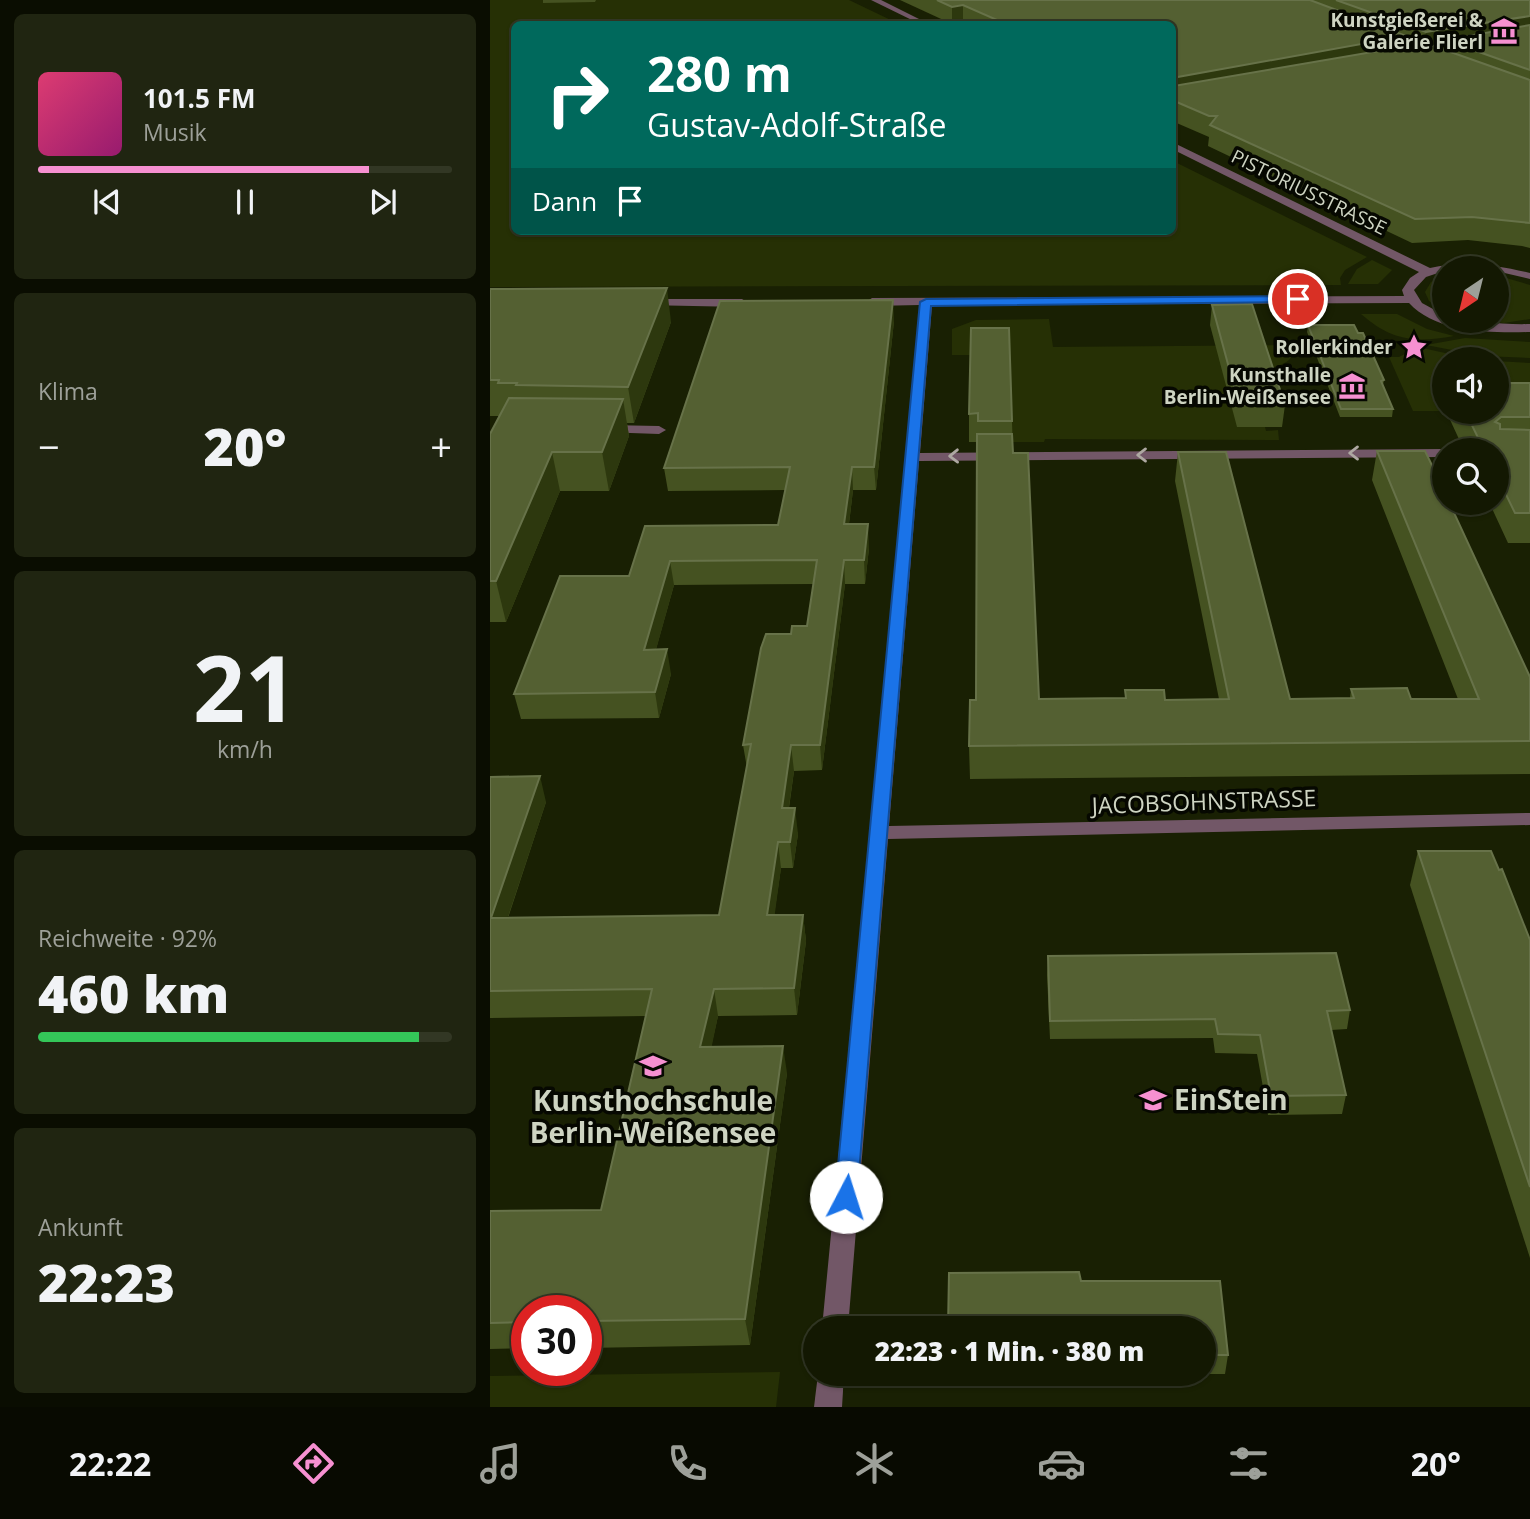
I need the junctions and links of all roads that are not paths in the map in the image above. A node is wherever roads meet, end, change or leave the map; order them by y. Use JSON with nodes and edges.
{"nodes":[{"id":1,"x":875,"y":0,"type":"edge"},
{"id":2,"x":919,"y":21,"type":"edge"},
{"id":3,"x":1176,"y":147,"type":"edge"},
{"id":4,"x":1432,"y":271,"type":"edge"},
{"id":5,"x":1509,"y":271,"type":"edge"},
{"id":6,"x":1429,"y":272,"type":"junction"},
{"id":7,"x":1530,"y":276,"type":"edge"},
{"id":8,"x":1411,"y":299,"type":"junction"},
{"id":9,"x":926,"y":302,"type":"junction"},
{"id":10,"x":636,"y":303,"type":"edge"},
{"id":11,"x":757,"y":303,"type":"edge"},
{"id":12,"x":854,"y":303,"type":"edge"},
{"id":13,"x":1432,"y":314,"type":"edge"},
{"id":14,"x":1530,"y":328,"type":"edge"},
{"id":15,"x":1509,"y":329,"type":"edge"},
{"id":16,"x":586,"y":429,"type":"edge"},
{"id":17,"x":659,"y":430,"type":"dead end"},
{"id":18,"x":1432,"y":453,"type":"edge"},
{"id":19,"x":912,"y":457,"type":"junction"},
{"id":20,"x":1530,"y":820,"type":"edge"},
{"id":21,"x":879,"y":833,"type":"junction"},
{"id":22,"x":836,"y":1316,"type":"edge"},
{"id":23,"x":830,"y":1386,"type":"edge"},
{"id":24,"x":828,"y":1407,"type":"edge"}],
"edges":[{"from":1,"to":2,"type":"street"},
{"from":3,"to":6,"type":"street","name":"PISTORIUSSTRASSE"},
{"from":4,"to":6,"type":"street"},
{"from":5,"to":7,"type":"street"},
{"from":6,"to":8,"type":"street"},
{"from":8,"to":9,"type":"street"},
{"from":8,"to":13,"type":"street"},
{"from":9,"to":12,"type":"street"},
{"from":9,"to":19,"type":"street"},
{"from":10,"to":11,"type":"street"},
{"from":14,"to":15,"type":"street"},
{"from":16,"to":17,"type":"street"},
{"from":18,"to":19,"type":"street","one_way":true},
{"from":19,"to":21,"type":"street"},
{"from":20,"to":21,"type":"street","name":"JACOBSOHNSTRASSE"},
{"from":21,"to":22,"type":"street"},
{"from":23,"to":24,"type":"street"}]}
